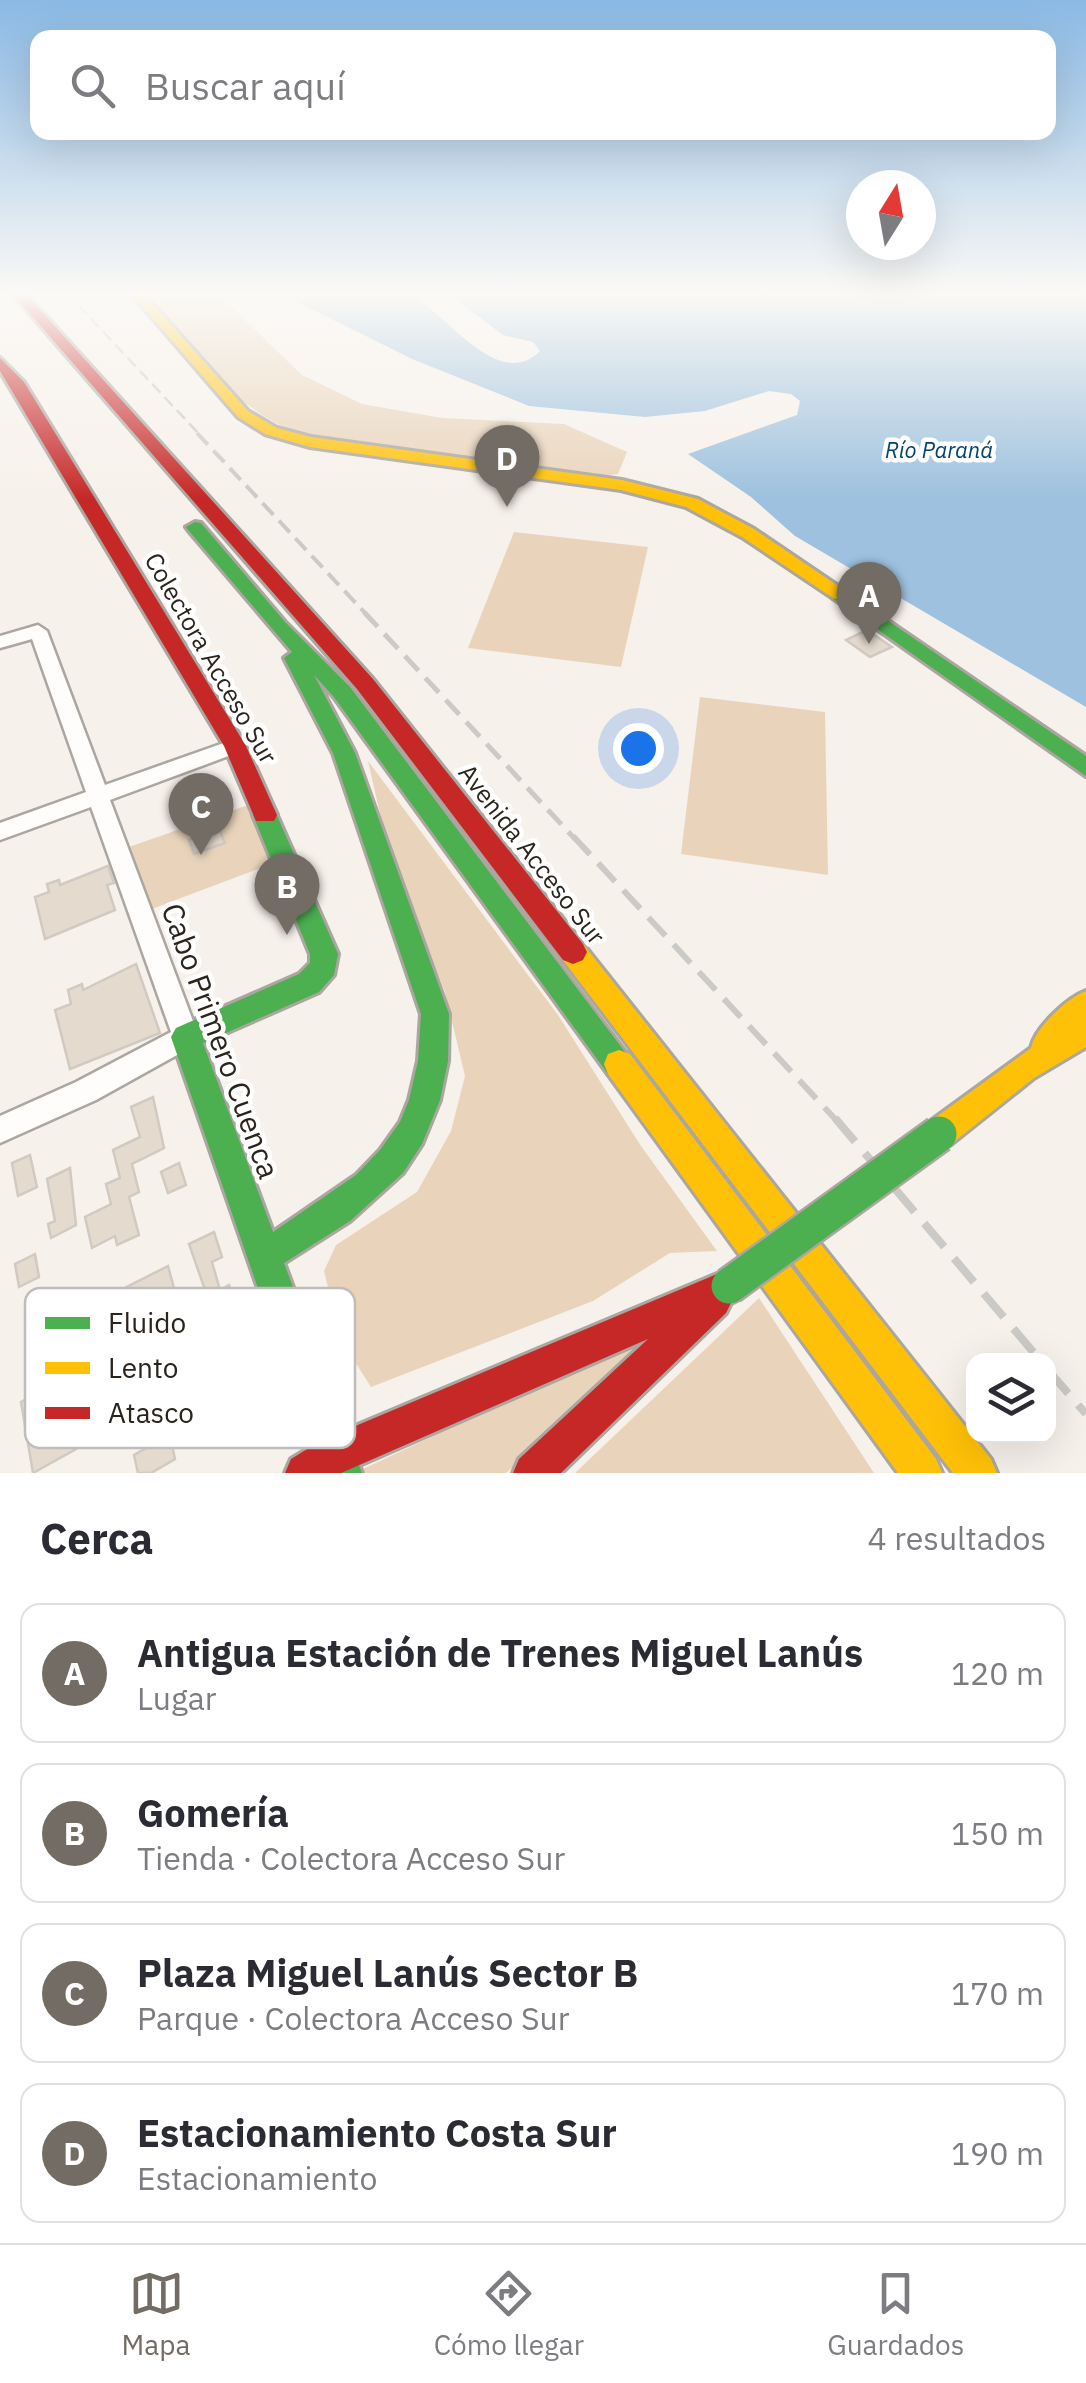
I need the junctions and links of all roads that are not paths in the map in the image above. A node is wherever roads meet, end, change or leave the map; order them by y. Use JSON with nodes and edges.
{"nodes":[{"id":1,"x":57,"y":361,"type":"edge"},
{"id":2,"x":78,"y":361,"type":"edge"},
{"id":3,"x":196,"y":361,"type":"edge"},
{"id":4,"x":0,"y":362,"type":"edge"},
{"id":5,"x":278,"y":626,"type":"junction"},
{"id":6,"x":0,"y":642,"type":"edge"},
{"id":7,"x":1002,"y":710,"type":"junction"},
{"id":8,"x":235,"y":746,"type":"junction"},
{"id":9,"x":1086,"y":768,"type":"edge"},
{"id":10,"x":1086,"y":783,"type":"edge"},
{"id":11,"x":98,"y":796,"type":"junction"},
{"id":12,"x":0,"y":832,"type":"edge"},
{"id":13,"x":1086,"y":1004,"type":"edge"},
{"id":14,"x":1086,"y":1032,"type":"edge"},
{"id":15,"x":186,"y":1037,"type":"junction"},
{"id":16,"x":1024,"y":1068,"type":"junction"},
{"id":17,"x":0,"y":1130,"type":"edge"},
{"id":18,"x":266,"y":1255,"type":"junction"},
{"id":19,"x":730,"y":1286,"type":"junction"},
{"id":20,"x":278,"y":1288,"type":"edge"},
{"id":21,"x":339,"y":1464,"type":"edge"},
{"id":22,"x":305,"y":1473,"type":"edge"},
{"id":23,"x":533,"y":1473,"type":"edge"},
{"id":24,"x":922,"y":1473,"type":"edge"},
{"id":25,"x":977,"y":1473,"type":"edge"}],
"edges":[{"from":1,"to":5,"type":"main road"},
{"from":2,"to":25,"type":"main road","name":"Avenida Acceso Sur"},
{"from":3,"to":7,"type":"main road"},
{"from":4,"to":8,"type":"main road","name":"Colectora Acceso Sur"},
{"from":5,"to":18,"type":"main road"},
{"from":5,"to":24,"type":"main road"},
{"from":6,"to":11,"type":"street","name":"Cabo Primero Cuenca"},
{"from":7,"to":9,"type":"main road"},
{"from":7,"to":10,"type":"main road"},
{"from":8,"to":11,"type":"street"},
{"from":8,"to":15,"type":"main road","name":"Colectora Acceso Sur"},
{"from":11,"to":12,"type":"street"},
{"from":11,"to":15,"type":"street","name":"Cabo Primero Cuenca"},
{"from":13,"to":16,"type":"main road"},
{"from":14,"to":16,"type":"main road"},
{"from":15,"to":17,"type":"street"},
{"from":15,"to":18,"type":"main road","name":"Cabo Primero Cuenca"},
{"from":16,"to":19,"type":"main road","bridge":true},
{"from":18,"to":20,"type":"main road","name":"Cabo Primero Cuenca"},
{"from":19,"to":21,"type":"main road"},
{"from":19,"to":23,"type":"main road"},
{"from":21,"to":22,"type":"main road"}]}
